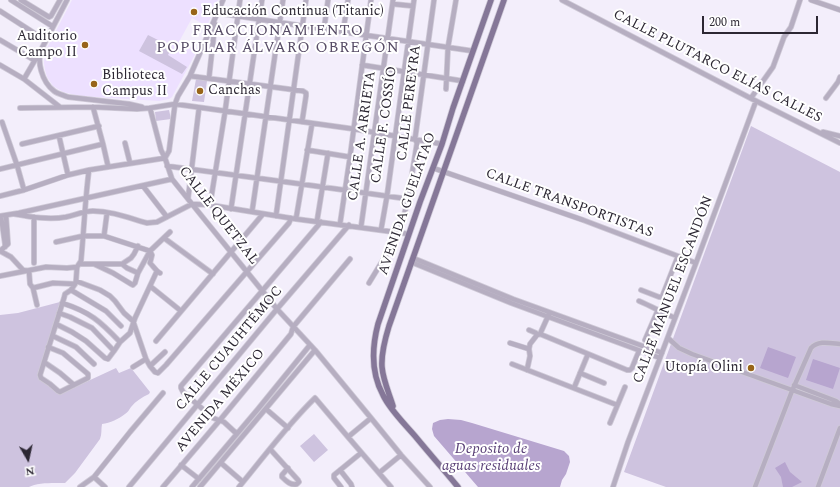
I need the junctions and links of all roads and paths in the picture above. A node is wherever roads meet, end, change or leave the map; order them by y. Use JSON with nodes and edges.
{"nodes":[{"id":1,"x":11,"y":0,"type":"edge"},
{"id":2,"x":21,"y":0,"type":"edge"},
{"id":3,"x":60,"y":0,"type":"edge"},
{"id":4,"x":67,"y":0,"type":"edge"},
{"id":5,"x":223,"y":0,"type":"edge"},
{"id":6,"x":240,"y":0,"type":"edge"},
{"id":7,"x":262,"y":0,"type":"edge"},
{"id":8,"x":283,"y":0,"type":"edge"},
{"id":9,"x":306,"y":0,"type":"edge"},
{"id":10,"x":328,"y":0,"type":"edge"},
{"id":11,"x":348,"y":0,"type":"edge"},
{"id":12,"x":371,"y":0,"type":"edge"},
{"id":13,"x":414,"y":0,"type":"edge"},
{"id":14,"x":434,"y":0,"type":"edge"},
{"id":15,"x":456,"y":0,"type":"edge"},
{"id":16,"x":491,"y":0,"type":"edge"},
{"id":17,"x":504,"y":0,"type":"edge"},
{"id":18,"x":562,"y":0,"type":"edge"},
{"id":19,"x":800,"y":0,"type":"edge"},
{"id":20,"x":811,"y":0,"type":"edge"},
{"id":21,"x":393,"y":2,"type":"edge"},
{"id":22,"x":413,"y":6,"type":"junction"},
{"id":23,"x":840,"y":10,"type":"edge"},
{"id":24,"x":0,"y":11,"type":"edge"},
{"id":25,"x":218,"y":13,"type":"junction"},
{"id":26,"x":238,"y":15,"type":"junction"},
{"id":27,"x":260,"y":19,"type":"junction"},
{"id":28,"x":215,"y":20,"type":"junction"},
{"id":29,"x":279,"y":22,"type":"junction"},
{"id":30,"x":52,"y":26,"type":"junction"},
{"id":31,"x":303,"y":26,"type":"junction"},
{"id":32,"x":324,"y":29,"type":"junction"},
{"id":33,"x":343,"y":32,"type":"junction"},
{"id":34,"x":366,"y":35,"type":"junction"},
{"id":35,"x":388,"y":38,"type":"junction"},
{"id":36,"x":0,"y":40,"type":"edge"},
{"id":37,"x":45,"y":40,"type":"junction"},
{"id":38,"x":408,"y":41,"type":"junction"},
{"id":39,"x":427,"y":44,"type":"junction"},
{"id":40,"x":448,"y":47,"type":"junction"},
{"id":41,"x":42,"y":48,"type":"junction"},
{"id":42,"x":473,"y":51,"type":"junction"},
{"id":43,"x":34,"y":60,"type":"junction"},
{"id":44,"x":0,"y":65,"type":"edge"},
{"id":45,"x":362,"y":65,"type":"junction"},
{"id":46,"x":384,"y":68,"type":"junction"},
{"id":47,"x":404,"y":72,"type":"junction"},
{"id":48,"x":423,"y":74,"type":"junction"},
{"id":49,"x":190,"y":76,"type":"junction"},
{"id":50,"x":209,"y":78,"type":"junction"},
{"id":51,"x":446,"y":78,"type":"junction"},
{"id":52,"x":24,"y":79,"type":"junction"},
{"id":53,"x":463,"y":81,"type":"junction"},
{"id":54,"x":839,"y":81,"type":"edge"},
{"id":55,"x":229,"y":82,"type":"junction"},
{"id":56,"x":250,"y":84,"type":"junction"},
{"id":57,"x":271,"y":87,"type":"junction"},
{"id":58,"x":446,"y":89,"type":"dead end"},
{"id":59,"x":294,"y":90,"type":"junction"},
{"id":60,"x":751,"y":98,"type":"junction"},
{"id":61,"x":826,"y":98,"type":"dead end"},
{"id":62,"x":756,"y":101,"type":"junction"},
{"id":63,"x":175,"y":104,"type":"junction"},
{"id":64,"x":60,"y":107,"type":"junction"},
{"id":65,"x":93,"y":107,"type":"junction"},
{"id":66,"x":20,"y":108,"type":"dead end"},
{"id":67,"x":148,"y":108,"type":"junction"},
{"id":68,"x":199,"y":108,"type":"junction"},
{"id":69,"x":225,"y":112,"type":"junction"},
{"id":70,"x":246,"y":114,"type":"junction"},
{"id":71,"x":266,"y":117,"type":"junction"},
{"id":72,"x":289,"y":120,"type":"junction"},
{"id":73,"x":2,"y":122,"type":"dead end"},
{"id":74,"x":302,"y":122,"type":"junction"},
{"id":75,"x":312,"y":124,"type":"junction"},
{"id":76,"x":99,"y":126,"type":"junction"},
{"id":77,"x":354,"y":130,"type":"junction"},
{"id":78,"x":815,"y":130,"type":"junction"},
{"id":79,"x":374,"y":133,"type":"junction"},
{"id":80,"x":59,"y":136,"type":"junction"},
{"id":81,"x":395,"y":136,"type":"junction"},
{"id":82,"x":840,"y":136,"type":"edge"},
{"id":83,"x":415,"y":139,"type":"junction"},
{"id":84,"x":125,"y":143,"type":"dead end"},
{"id":85,"x":840,"y":143,"type":"edge"},
{"id":86,"x":22,"y":144,"type":"dead end"},
{"id":87,"x":103,"y":144,"type":"junction"},
{"id":88,"x":442,"y":144,"type":"junction"},
{"id":89,"x":307,"y":150,"type":"junction"},
{"id":90,"x":328,"y":153,"type":"junction"},
{"id":91,"x":63,"y":154,"type":"junction"},
{"id":92,"x":350,"y":157,"type":"junction"},
{"id":93,"x":165,"y":158,"type":"junction"},
{"id":94,"x":130,"y":163,"type":"junction"},
{"id":95,"x":17,"y":165,"type":"junction"},
{"id":96,"x":108,"y":166,"type":"junction"},
{"id":97,"x":167,"y":166,"type":"junction"},
{"id":98,"x":433,"y":168,"type":"junction"},
{"id":99,"x":0,"y":169,"type":"edge"},
{"id":100,"x":191,"y":169,"type":"junction"},
{"id":101,"x":89,"y":170,"type":"junction"},
{"id":102,"x":444,"y":171,"type":"junction"},
{"id":103,"x":215,"y":172,"type":"junction"},
{"id":104,"x":68,"y":175,"type":"junction"},
{"id":105,"x":236,"y":175,"type":"junction"},
{"id":106,"x":257,"y":178,"type":"junction"},
{"id":107,"x":172,"y":179,"type":"junction"},
{"id":108,"x":280,"y":181,"type":"junction"},
{"id":109,"x":301,"y":184,"type":"junction"},
{"id":110,"x":143,"y":186,"type":"junction"},
{"id":111,"x":322,"y":187,"type":"junction"},
{"id":112,"x":24,"y":190,"type":"junction"},
{"id":113,"x":345,"y":190,"type":"junction"},
{"id":114,"x":366,"y":193,"type":"junction"},
{"id":115,"x":0,"y":195,"type":"edge"},
{"id":116,"x":387,"y":196,"type":"junction"},
{"id":117,"x":85,"y":198,"type":"junction"},
{"id":118,"x":188,"y":199,"type":"junction"},
{"id":119,"x":408,"y":199,"type":"junction"},
{"id":120,"x":192,"y":204,"type":"junction"},
{"id":121,"x":210,"y":205,"type":"junction"},
{"id":122,"x":231,"y":209,"type":"junction"},
{"id":123,"x":85,"y":212,"type":"junction"},
{"id":124,"x":252,"y":212,"type":"junction"},
{"id":125,"x":107,"y":213,"type":"junction"},
{"id":126,"x":14,"y":214,"type":"junction"},
{"id":127,"x":263,"y":214,"type":"junction"},
{"id":128,"x":2,"y":216,"type":"edge"},
{"id":129,"x":276,"y":216,"type":"junction"},
{"id":130,"x":34,"y":217,"type":"junction"},
{"id":131,"x":167,"y":217,"type":"junction"},
{"id":132,"x":293,"y":218,"type":"junction"},
{"id":133,"x":319,"y":222,"type":"junction"},
{"id":134,"x":340,"y":224,"type":"junction"},
{"id":135,"x":349,"y":226,"type":"junction"},
{"id":136,"x":361,"y":227,"type":"junction"},
{"id":137,"x":381,"y":230,"type":"junction"},
{"id":138,"x":170,"y":232,"type":"dead end"},
{"id":139,"x":400,"y":232,"type":"junction"},
{"id":140,"x":409,"y":234,"type":"junction"},
{"id":141,"x":83,"y":236,"type":"junction"},
{"id":142,"x":104,"y":236,"type":"junction"},
{"id":143,"x":164,"y":238,"type":"junction"},
{"id":144,"x":56,"y":242,"type":"dead end"},
{"id":145,"x":138,"y":246,"type":"junction"},
{"id":146,"x":0,"y":251,"type":"edge"},
{"id":147,"x":150,"y":251,"type":"junction"},
{"id":148,"x":231,"y":252,"type":"junction"},
{"id":149,"x":678,"y":256,"type":"junction"},
{"id":150,"x":350,"y":259,"type":"dead end"},
{"id":151,"x":412,"y":260,"type":"junction"},
{"id":152,"x":34,"y":263,"type":"dead end"},
{"id":153,"x":696,"y":263,"type":"junction"},
{"id":154,"x":79,"y":264,"type":"junction"},
{"id":155,"x":94,"y":264,"type":"junction"},
{"id":156,"x":122,"y":264,"type":"junction"},
{"id":157,"x":29,"y":271,"type":"junction"},
{"id":158,"x":247,"y":271,"type":"junction"},
{"id":159,"x":138,"y":273,"type":"junction"},
{"id":160,"x":213,"y":274,"type":"junction"},
{"id":161,"x":0,"y":276,"type":"edge"},
{"id":162,"x":76,"y":282,"type":"junction"},
{"id":163,"x":369,"y":283,"type":"dead end"},
{"id":164,"x":150,"y":286,"type":"junction"},
{"id":165,"x":33,"y":288,"type":"junction"},
{"id":166,"x":71,"y":290,"type":"junction"},
{"id":167,"x":262,"y":290,"type":"junction"},
{"id":168,"x":641,"y":290,"type":"dead end"},
{"id":169,"x":639,"y":301,"type":"dead end"},
{"id":170,"x":62,"y":303,"type":"junction"},
{"id":171,"x":37,"y":305,"type":"dead end"},
{"id":172,"x":277,"y":309,"type":"junction"},
{"id":173,"x":658,"y":310,"type":"junction"},
{"id":174,"x":181,"y":311,"type":"junction"},
{"id":175,"x":59,"y":314,"type":"junction"},
{"id":176,"x":549,"y":314,"type":"junction"},
{"id":177,"x":675,"y":318,"type":"junction"},
{"id":178,"x":133,"y":321,"type":"junction"},
{"id":179,"x":56,"y":324,"type":"junction"},
{"id":180,"x":121,"y":326,"type":"dead end"},
{"id":181,"x":293,"y":327,"type":"junction"},
{"id":182,"x":528,"y":330,"type":"dead end"},
{"id":183,"x":601,"y":333,"type":"junction"},
{"id":184,"x":538,"y":335,"type":"junction"},
{"id":185,"x":53,"y":336,"type":"junction"},
{"id":186,"x":668,"y":338,"type":"junction"},
{"id":187,"x":646,"y":340,"type":"dead end"},
{"id":188,"x":156,"y":341,"type":"dead end"},
{"id":189,"x":120,"y":342,"type":"junction"},
{"id":190,"x":510,"y":343,"type":"dead end"},
{"id":191,"x":840,"y":344,"type":"edge"},
{"id":192,"x":310,"y":345,"type":"junction"},
{"id":193,"x":48,"y":347,"type":"junction"},
{"id":194,"x":529,"y":349,"type":"junction"},
{"id":195,"x":314,"y":350,"type":"junction"},
{"id":196,"x":114,"y":351,"type":"junction"},
{"id":197,"x":639,"y":351,"type":"junction"},
{"id":198,"x":164,"y":352,"type":"dead end"},
{"id":199,"x":588,"y":354,"type":"junction"},
{"id":200,"x":661,"y":356,"type":"junction"},
{"id":201,"x":146,"y":359,"type":"junction"},
{"id":202,"x":44,"y":362,"type":"junction"},
{"id":203,"x":94,"y":364,"type":"dead end"},
{"id":204,"x":512,"y":364,"type":"dead end"},
{"id":205,"x":150,"y":366,"type":"junction"},
{"id":206,"x":133,"y":367,"type":"dead end"},
{"id":207,"x":290,"y":370,"type":"junction"},
{"id":208,"x":527,"y":370,"type":"junction"},
{"id":209,"x":580,"y":373,"type":"junction"},
{"id":210,"x":294,"y":374,"type":"junction"},
{"id":211,"x":604,"y":383,"type":"dead end"},
{"id":212,"x":74,"y":385,"type":"junction"},
{"id":213,"x":794,"y":385,"type":"junction"},
{"id":214,"x":625,"y":387,"type":"dead end"},
{"id":215,"x":574,"y":388,"type":"junction"},
{"id":216,"x":792,"y":390,"type":"junction"},
{"id":217,"x":164,"y":394,"type":"dead end"},
{"id":218,"x":198,"y":405,"type":"junction"},
{"id":219,"x":617,"y":405,"type":"junction"},
{"id":220,"x":840,"y":405,"type":"edge"},
{"id":221,"x":266,"y":409,"type":"junction"},
{"id":222,"x":396,"y":414,"type":"junction"},
{"id":223,"x":371,"y":418,"type":"junction"},
{"id":224,"x":220,"y":420,"type":"junction"},
{"id":225,"x":610,"y":423,"type":"dead end"},
{"id":226,"x":288,"y":428,"type":"junction"},
{"id":227,"x":840,"y":428,"type":"edge"},
{"id":228,"x":237,"y":434,"type":"junction"},
{"id":229,"x":348,"y":438,"type":"junction"},
{"id":230,"x":270,"y":448,"type":"junction"},
{"id":231,"x":361,"y":453,"type":"junction"},
{"id":232,"x":401,"y":455,"type":"junction"},
{"id":233,"x":221,"y":463,"type":"junction"},
{"id":234,"x":181,"y":465,"type":"junction"},
{"id":235,"x":288,"y":468,"type":"junction"},
{"id":236,"x":340,"y":470,"type":"junction"},
{"id":237,"x":379,"y":473,"type":"junction"},
{"id":238,"x":94,"y":477,"type":"junction"},
{"id":239,"x":199,"y":479,"type":"junction"},
{"id":240,"x":243,"y":482,"type":"junction"},
{"id":241,"x":288,"y":485,"type":"edge"},
{"id":242,"x":80,"y":487,"type":"edge"},
{"id":243,"x":105,"y":487,"type":"edge"},
{"id":244,"x":129,"y":487,"type":"edge"},
{"id":245,"x":163,"y":487,"type":"edge"},
{"id":246,"x":192,"y":487,"type":"edge"},
{"id":247,"x":201,"y":487,"type":"edge"},
{"id":248,"x":239,"y":487,"type":"edge"},
{"id":249,"x":341,"y":487,"type":"edge"},
{"id":250,"x":352,"y":487,"type":"edge"},
{"id":251,"x":391,"y":487,"type":"edge"},
{"id":252,"x":430,"y":487,"type":"edge"},
{"id":253,"x":458,"y":487,"type":"edge"},
{"id":254,"x":613,"y":487,"type":"edge"},
{"id":255,"x":755,"y":487,"type":"edge"},
{"id":256,"x":818,"y":487,"type":"edge"}],
"edges":[{"from":1,"to":30,"type":"street"},
{"from":2,"to":3,"type":"street"},
{"from":4,"to":30,"type":"street"},
{"from":5,"to":25,"type":"street"},
{"from":6,"to":26,"type":"street"},
{"from":7,"to":27,"type":"street"},
{"from":8,"to":29,"type":"street"},
{"from":9,"to":31,"type":"street"},
{"from":10,"to":32,"type":"street"},
{"from":11,"to":33,"type":"street"},
{"from":12,"to":34,"type":"street"},
{"from":13,"to":22,"type":"street","name":"CALLE F. COSSÍO"},
{"from":14,"to":39,"type":"street","name":"CALLE PEREYRA"},
{"from":15,"to":40,"type":"street"},
{"from":16,"to":42,"type":"main road","name":"AVENIDA GUELATAO"},
{"from":17,"to":102,"type":"main road","name":"AVENIDA GUELATAO"},
{"from":18,"to":60,"type":"street","name":"CALLE PLUTARCO ELÍAS CALLES"},
{"from":19,"to":60,"type":"street"},
{"from":20,"to":23,"type":"street"},
{"from":21,"to":22,"type":"street"},
{"from":21,"to":35,"type":"street","name":"CALLE A. ARRIETA"},
{"from":22,"to":38,"type":"street","name":"CALLE F. COSSÍO"},
{"from":24,"to":37,"type":"street"},
{"from":25,"to":26,"type":"street"},
{"from":25,"to":28,"type":"street"},
{"from":26,"to":27,"type":"street"},
{"from":26,"to":55,"type":"street"},
{"from":27,"to":29,"type":"street"},
{"from":27,"to":56,"type":"street"},
{"from":28,"to":49,"type":"street"},
{"from":28,"to":50,"type":"street"},
{"from":29,"to":31,"type":"street"},
{"from":29,"to":57,"type":"street"},
{"from":30,"to":37,"type":"street"},
{"from":31,"to":32,"type":"street"},
{"from":31,"to":59,"type":"street"},
{"from":32,"to":33,"type":"street"},
{"from":33,"to":34,"type":"street"},
{"from":34,"to":35,"type":"street"},
{"from":34,"to":45,"type":"street"},
{"from":35,"to":38,"type":"street"},
{"from":35,"to":46,"type":"street","name":"CALLE A. ARRIETA"},
{"from":36,"to":43,"type":"street"},
{"from":37,"to":41,"type":"street"},
{"from":38,"to":39,"type":"street"},
{"from":38,"to":47,"type":"street","name":"CALLE F. COSSÍO"},
{"from":39,"to":40,"type":"street"},
{"from":39,"to":48,"type":"street","name":"CALLE PEREYRA"},
{"from":40,"to":42,"type":"street"},
{"from":40,"to":51,"type":"street"},
{"from":41,"to":43,"type":"street"},
{"from":41,"to":67,"type":"street"},
{"from":42,"to":53,"type":"main road","name":"AVENIDA GUELATAO"},
{"from":43,"to":52,"type":"street"},
{"from":44,"to":52,"type":"street"},
{"from":45,"to":46,"type":"street"},
{"from":45,"to":77,"type":"street"},
{"from":46,"to":47,"type":"street"},
{"from":46,"to":79,"type":"street","name":"CALLE A. ARRIETA"},
{"from":47,"to":48,"type":"street"},
{"from":47,"to":81,"type":"street","name":"CALLE F. COSSÍO"},
{"from":48,"to":51,"type":"street"},
{"from":48,"to":83,"type":"street","name":"CALLE PEREYRA"},
{"from":49,"to":50,"type":"street"},
{"from":49,"to":63,"type":"street"},
{"from":50,"to":55,"type":"street"},
{"from":51,"to":53,"type":"street"},
{"from":51,"to":58,"type":"street"},
{"from":52,"to":64,"type":"street"},
{"from":53,"to":88,"type":"main road","name":"AVENIDA GUELATAO"},
{"from":54,"to":61,"type":"street"},
{"from":55,"to":56,"type":"street"},
{"from":55,"to":69,"type":"street"},
{"from":56,"to":57,"type":"street"},
{"from":56,"to":70,"type":"street"},
{"from":57,"to":59,"type":"street"},
{"from":57,"to":71,"type":"street"},
{"from":59,"to":72,"type":"street"},
{"from":59,"to":74,"type":"street"},
{"from":60,"to":62,"type":"street","name":"CALLE PLUTARCO ELÍAS CALLES"},
{"from":62,"to":78,"type":"street","name":"CALLE PLUTARCO ELÍAS CALLES"},
{"from":62,"to":153,"type":"street","name":"CALLE MANUEL ESCANDÓN"},
{"from":63,"to":67,"type":"street"},
{"from":63,"to":68,"type":"street"},
{"from":63,"to":93,"type":"street"},
{"from":64,"to":65,"type":"street"},
{"from":64,"to":66,"type":"street"},
{"from":65,"to":67,"type":"street"},
{"from":65,"to":76,"type":"street"},
{"from":67,"to":93,"type":"street","name":"CALLE QUETZAL"},
{"from":68,"to":69,"type":"street"},
{"from":68,"to":100,"type":"street"},
{"from":69,"to":70,"type":"street"},
{"from":69,"to":103,"type":"street"},
{"from":70,"to":71,"type":"street"},
{"from":70,"to":105,"type":"street"},
{"from":71,"to":72,"type":"street"},
{"from":71,"to":106,"type":"street"},
{"from":72,"to":74,"type":"street"},
{"from":72,"to":108,"type":"street"},
{"from":73,"to":95,"type":"street"},
{"from":74,"to":75,"type":"street"},
{"from":75,"to":77,"type":"street"},
{"from":75,"to":89,"type":"street"},
{"from":76,"to":80,"type":"street"},
{"from":76,"to":87,"type":"street"},
{"from":77,"to":79,"type":"street"},
{"from":77,"to":92,"type":"street"},
{"from":78,"to":82,"type":"street"},
{"from":78,"to":85,"type":"street","name":"CALLE PLUTARCO ELÍAS CALLES"},
{"from":79,"to":81,"type":"street"},
{"from":79,"to":114,"type":"street","name":"CALLE A. ARRIETA"},
{"from":80,"to":86,"type":"street"},
{"from":80,"to":91,"type":"street"},
{"from":81,"to":83,"type":"street"},
{"from":81,"to":116,"type":"street","name":"CALLE F. COSSÍO"},
{"from":83,"to":88,"type":"street"},
{"from":83,"to":119,"type":"street","name":"CALLE PEREYRA"},
{"from":84,"to":94,"type":"street"},
{"from":87,"to":91,"type":"street"},
{"from":87,"to":96,"type":"street"},
{"from":88,"to":98,"type":"main road","name":"AVENIDA GUELATAO"},
{"from":89,"to":90,"type":"street"},
{"from":89,"to":109,"type":"street"},
{"from":90,"to":92,"type":"street"},
{"from":90,"to":111,"type":"street"},
{"from":91,"to":95,"type":"street"},
{"from":91,"to":104,"type":"street"},
{"from":92,"to":113,"type":"street"},
{"from":93,"to":94,"type":"street"},
{"from":93,"to":97,"type":"street","name":"CALLE QUETZAL"},
{"from":94,"to":96,"type":"street"},
{"from":95,"to":99,"type":"street"},
{"from":95,"to":112,"type":"street"},
{"from":96,"to":101,"type":"street"},
{"from":97,"to":100,"type":"street"},
{"from":97,"to":107,"type":"street","name":"CALLE QUETZAL"},
{"from":98,"to":102,"type":"street","name":"CALLE TRANSPORTISTAS"},
{"from":98,"to":140,"type":"main road","name":"AVENIDA GUELATAO"},
{"from":100,"to":103,"type":"street"},
{"from":100,"to":118,"type":"street"},
{"from":101,"to":104,"type":"street"},
{"from":101,"to":117,"type":"street"},
{"from":102,"to":149,"type":"street","name":"CALLE TRANSPORTISTAS"},
{"from":102,"to":151,"type":"main road","name":"AVENIDA GUELATAO"},
{"from":103,"to":105,"type":"street"},
{"from":103,"to":121,"type":"street"},
{"from":104,"to":112,"type":"street"},
{"from":105,"to":106,"type":"street"},
{"from":105,"to":122,"type":"street"},
{"from":106,"to":108,"type":"street"},
{"from":106,"to":124,"type":"street"},
{"from":107,"to":110,"type":"street"},
{"from":107,"to":118,"type":"street","name":"CALLE QUETZAL"},
{"from":108,"to":109,"type":"street"},
{"from":108,"to":129,"type":"street"},
{"from":109,"to":111,"type":"street"},
{"from":109,"to":132,"type":"street"},
{"from":110,"to":117,"type":"street"},
{"from":110,"to":131,"type":"street"},
{"from":111,"to":113,"type":"street"},
{"from":111,"to":133,"type":"street"},
{"from":112,"to":115,"type":"street"},
{"from":113,"to":114,"type":"street"},
{"from":113,"to":134,"type":"street"},
{"from":114,"to":116,"type":"street"},
{"from":114,"to":136,"type":"street","name":"CALLE A. ARRIETA"},
{"from":116,"to":119,"type":"street"},
{"from":116,"to":137,"type":"street","name":"CALLE F. COSSÍO"},
{"from":117,"to":123,"type":"street"},
{"from":117,"to":126,"type":"street"},
{"from":118,"to":120,"type":"street","name":"CALLE QUETZAL"},
{"from":119,"to":139,"type":"street","name":"CALLE PEREYRA"},
{"from":120,"to":121,"type":"street"},
{"from":120,"to":131,"type":"street"},
{"from":120,"to":148,"type":"street","name":"CALLE QUETZAL"},
{"from":121,"to":122,"type":"street"},
{"from":122,"to":124,"type":"street"},
{"from":123,"to":125,"type":"street"},
{"from":123,"to":130,"type":"street"},
{"from":123,"to":141,"type":"street"},
{"from":124,"to":127,"type":"street"},
{"from":125,"to":131,"type":"street"},
{"from":125,"to":142,"type":"street"},
{"from":126,"to":128,"type":"street"},
{"from":126,"to":130,"type":"street"},
{"from":127,"to":129,"type":"street"},
{"from":127,"to":148,"type":"street"},
{"from":128,"to":146,"type":"street"},
{"from":129,"to":132,"type":"street"},
{"from":130,"to":152,"type":"street"},
{"from":132,"to":133,"type":"street"},
{"from":132,"to":158,"type":"street"},
{"from":133,"to":134,"type":"street"},
{"from":133,"to":167,"type":"street"},
{"from":134,"to":135,"type":"street"},
{"from":135,"to":136,"type":"street"},
{"from":135,"to":172,"type":"street","name":"CALLE CUAUHTÉMOC"},
{"from":136,"to":137,"type":"street"},
{"from":137,"to":139,"type":"street"},
{"from":138,"to":143,"type":"street"},
{"from":139,"to":140,"type":"street"},
{"from":139,"to":163,"type":"street","name":"CALLE PEREYRA"},
{"from":140,"to":222,"type":"main road","name":"AVENIDA GUELATAO"},
{"from":141,"to":142,"type":"street"},
{"from":141,"to":144,"type":"street"},
{"from":141,"to":154,"type":"street"},
{"from":142,"to":145,"type":"street"},
{"from":143,"to":147,"type":"street"},
{"from":143,"to":160,"type":"street"},
{"from":145,"to":147,"type":"street"},
{"from":145,"to":156,"type":"street"},
{"from":146,"to":157,"type":"street"},
{"from":147,"to":159,"type":"street"},
{"from":147,"to":164,"type":"street"},
{"from":148,"to":158,"type":"street","name":"CALLE QUETZAL"},
{"from":148,"to":160,"type":"street"},
{"from":149,"to":153,"type":"street","name":"CALLE TRANSPORTISTAS"},
{"from":149,"to":168,"type":"street"},
{"from":150,"to":181,"type":"street","name":"AVENIDA MÉXICO"},
{"from":151,"to":176,"type":"street"},
{"from":151,"to":222,"type":"main road","name":"AVENIDA GUELATAO"},
{"from":153,"to":177,"type":"street","name":"CALLE MANUEL ESCANDÓN"},
{"from":154,"to":155,"type":"street"},
{"from":154,"to":157,"type":"street"},
{"from":154,"to":162,"type":"street"},
{"from":155,"to":156,"type":"street"},
{"from":155,"to":159,"type":"street"},
{"from":156,"to":159,"type":"street"},
{"from":157,"to":161,"type":"street"},
{"from":157,"to":165,"type":"street"},
{"from":158,"to":167,"type":"street","name":"CALLE QUETZAL"},
{"from":158,"to":205,"type":"street"},
{"from":160,"to":174,"type":"street"},
{"from":162,"to":165,"type":"street"},
{"from":162,"to":166,"type":"street"},
{"from":162,"to":178,"type":"street"},
{"from":164,"to":174,"type":"street"},
{"from":164,"to":178,"type":"street"},
{"from":165,"to":171,"type":"street"},
{"from":166,"to":170,"type":"street"},
{"from":166,"to":180,"type":"street"},
{"from":167,"to":172,"type":"street","name":"CALLE QUETZAL"},
{"from":167,"to":218,"type":"street"},
{"from":169,"to":173,"type":"street"},
{"from":170,"to":175,"type":"street"},
{"from":170,"to":189,"type":"street"},
{"from":172,"to":181,"type":"street","name":"CALLE QUETZAL"},
{"from":172,"to":218,"type":"street","name":"CALLE CUAUHTÉMOC"},
{"from":173,"to":177,"type":"street"},
{"from":173,"to":187,"type":"street"},
{"from":174,"to":188,"type":"street"},
{"from":175,"to":179,"type":"street"},
{"from":175,"to":196,"type":"street"},
{"from":176,"to":183,"type":"street"},
{"from":176,"to":184,"type":"street"},
{"from":177,"to":186,"type":"street","name":"CALLE MANUEL ESCANDÓN"},
{"from":178,"to":189,"type":"street"},
{"from":178,"to":201,"type":"street"},
{"from":179,"to":185,"type":"street"},
{"from":179,"to":196,"type":"street"},
{"from":181,"to":192,"type":"street","name":"CALLE QUETZAL"},
{"from":181,"to":224,"type":"street","name":"AVENIDA MÉXICO"},
{"from":182,"to":184,"type":"street"},
{"from":183,"to":197,"type":"street"},
{"from":183,"to":200,"type":"street"},
{"from":184,"to":194,"type":"street"},
{"from":184,"to":199,"type":"street"},
{"from":185,"to":193,"type":"street"},
{"from":185,"to":203,"type":"street"},
{"from":186,"to":200,"type":"street","name":"CALLE MANUEL ESCANDÓN"},
{"from":186,"to":216,"type":"street"},
{"from":189,"to":196,"type":"street"},
{"from":190,"to":194,"type":"street"},
{"from":191,"to":213,"type":"street"},
{"from":192,"to":195,"type":"street","name":"CALLE QUETZAL"},
{"from":192,"to":207,"type":"street"},
{"from":193,"to":202,"type":"street"},
{"from":193,"to":212,"type":"street"},
{"from":194,"to":208,"type":"street"},
{"from":195,"to":210,"type":"street"},
{"from":195,"to":223,"type":"street","name":"CALLE QUETZAL"},
{"from":197,"to":199,"type":"street"},
{"from":197,"to":200,"type":"street"},
{"from":198,"to":205,"type":"street"},
{"from":199,"to":209,"type":"street"},
{"from":200,"to":254,"type":"street","name":"CALLE MANUEL ESCANDÓN"},
{"from":201,"to":205,"type":"street"},
{"from":201,"to":206,"type":"street"},
{"from":202,"to":212,"type":"street"},
{"from":202,"to":212,"type":"street"},
{"from":204,"to":208,"type":"street"},
{"from":207,"to":210,"type":"street"},
{"from":207,"to":228,"type":"street"},
{"from":208,"to":215,"type":"street"},
{"from":209,"to":211,"type":"street"},
{"from":209,"to":215,"type":"street"},
{"from":210,"to":221,"type":"street"},
{"from":213,"to":216,"type":"street"},
{"from":213,"to":220,"type":"street"},
{"from":214,"to":219,"type":"street"},
{"from":215,"to":219,"type":"street"},
{"from":216,"to":220,"type":"street"},
{"from":216,"to":255,"type":"street"},
{"from":217,"to":238,"type":"street"},
{"from":218,"to":224,"type":"street"},
{"from":218,"to":244,"type":"street","name":"CALLE CUAUHTÉMOC"},
{"from":219,"to":225,"type":"street"},
{"from":221,"to":226,"type":"street"},
{"from":221,"to":233,"type":"street"},
{"from":222,"to":253,"type":"main road","name":"AVENIDA GUELATAO"},
{"from":223,"to":229,"type":"street"},
{"from":223,"to":232,"type":"street","name":"CALLE QUETZAL"},
{"from":224,"to":228,"type":"street"},
{"from":224,"to":234,"type":"street","name":"AVENIDA MÉXICO"},
{"from":226,"to":229,"type":"street"},
{"from":226,"to":230,"type":"street"},
{"from":227,"to":256,"type":"street"},
{"from":228,"to":239,"type":"street"},
{"from":229,"to":231,"type":"street"},
{"from":230,"to":235,"type":"street"},
{"from":230,"to":240,"type":"street"},
{"from":231,"to":236,"type":"street"},
{"from":231,"to":237,"type":"street"},
{"from":232,"to":237,"type":"street"},
{"from":232,"to":252,"type":"street","name":"CALLE QUETZAL"},
{"from":233,"to":240,"type":"street"},
{"from":233,"to":247,"type":"street"},
{"from":234,"to":239,"type":"street"},
{"from":234,"to":245,"type":"street","name":"AVENIDA MÉXICO"},
{"from":235,"to":241,"type":"street"},
{"from":235,"to":241,"type":"street"},
{"from":236,"to":249,"type":"street"},
{"from":236,"to":250,"type":"street"},
{"from":237,"to":251,"type":"street"},
{"from":238,"to":242,"type":"street"},
{"from":238,"to":243,"type":"street"},
{"from":239,"to":246,"type":"street"},
{"from":240,"to":248,"type":"street"}]}
